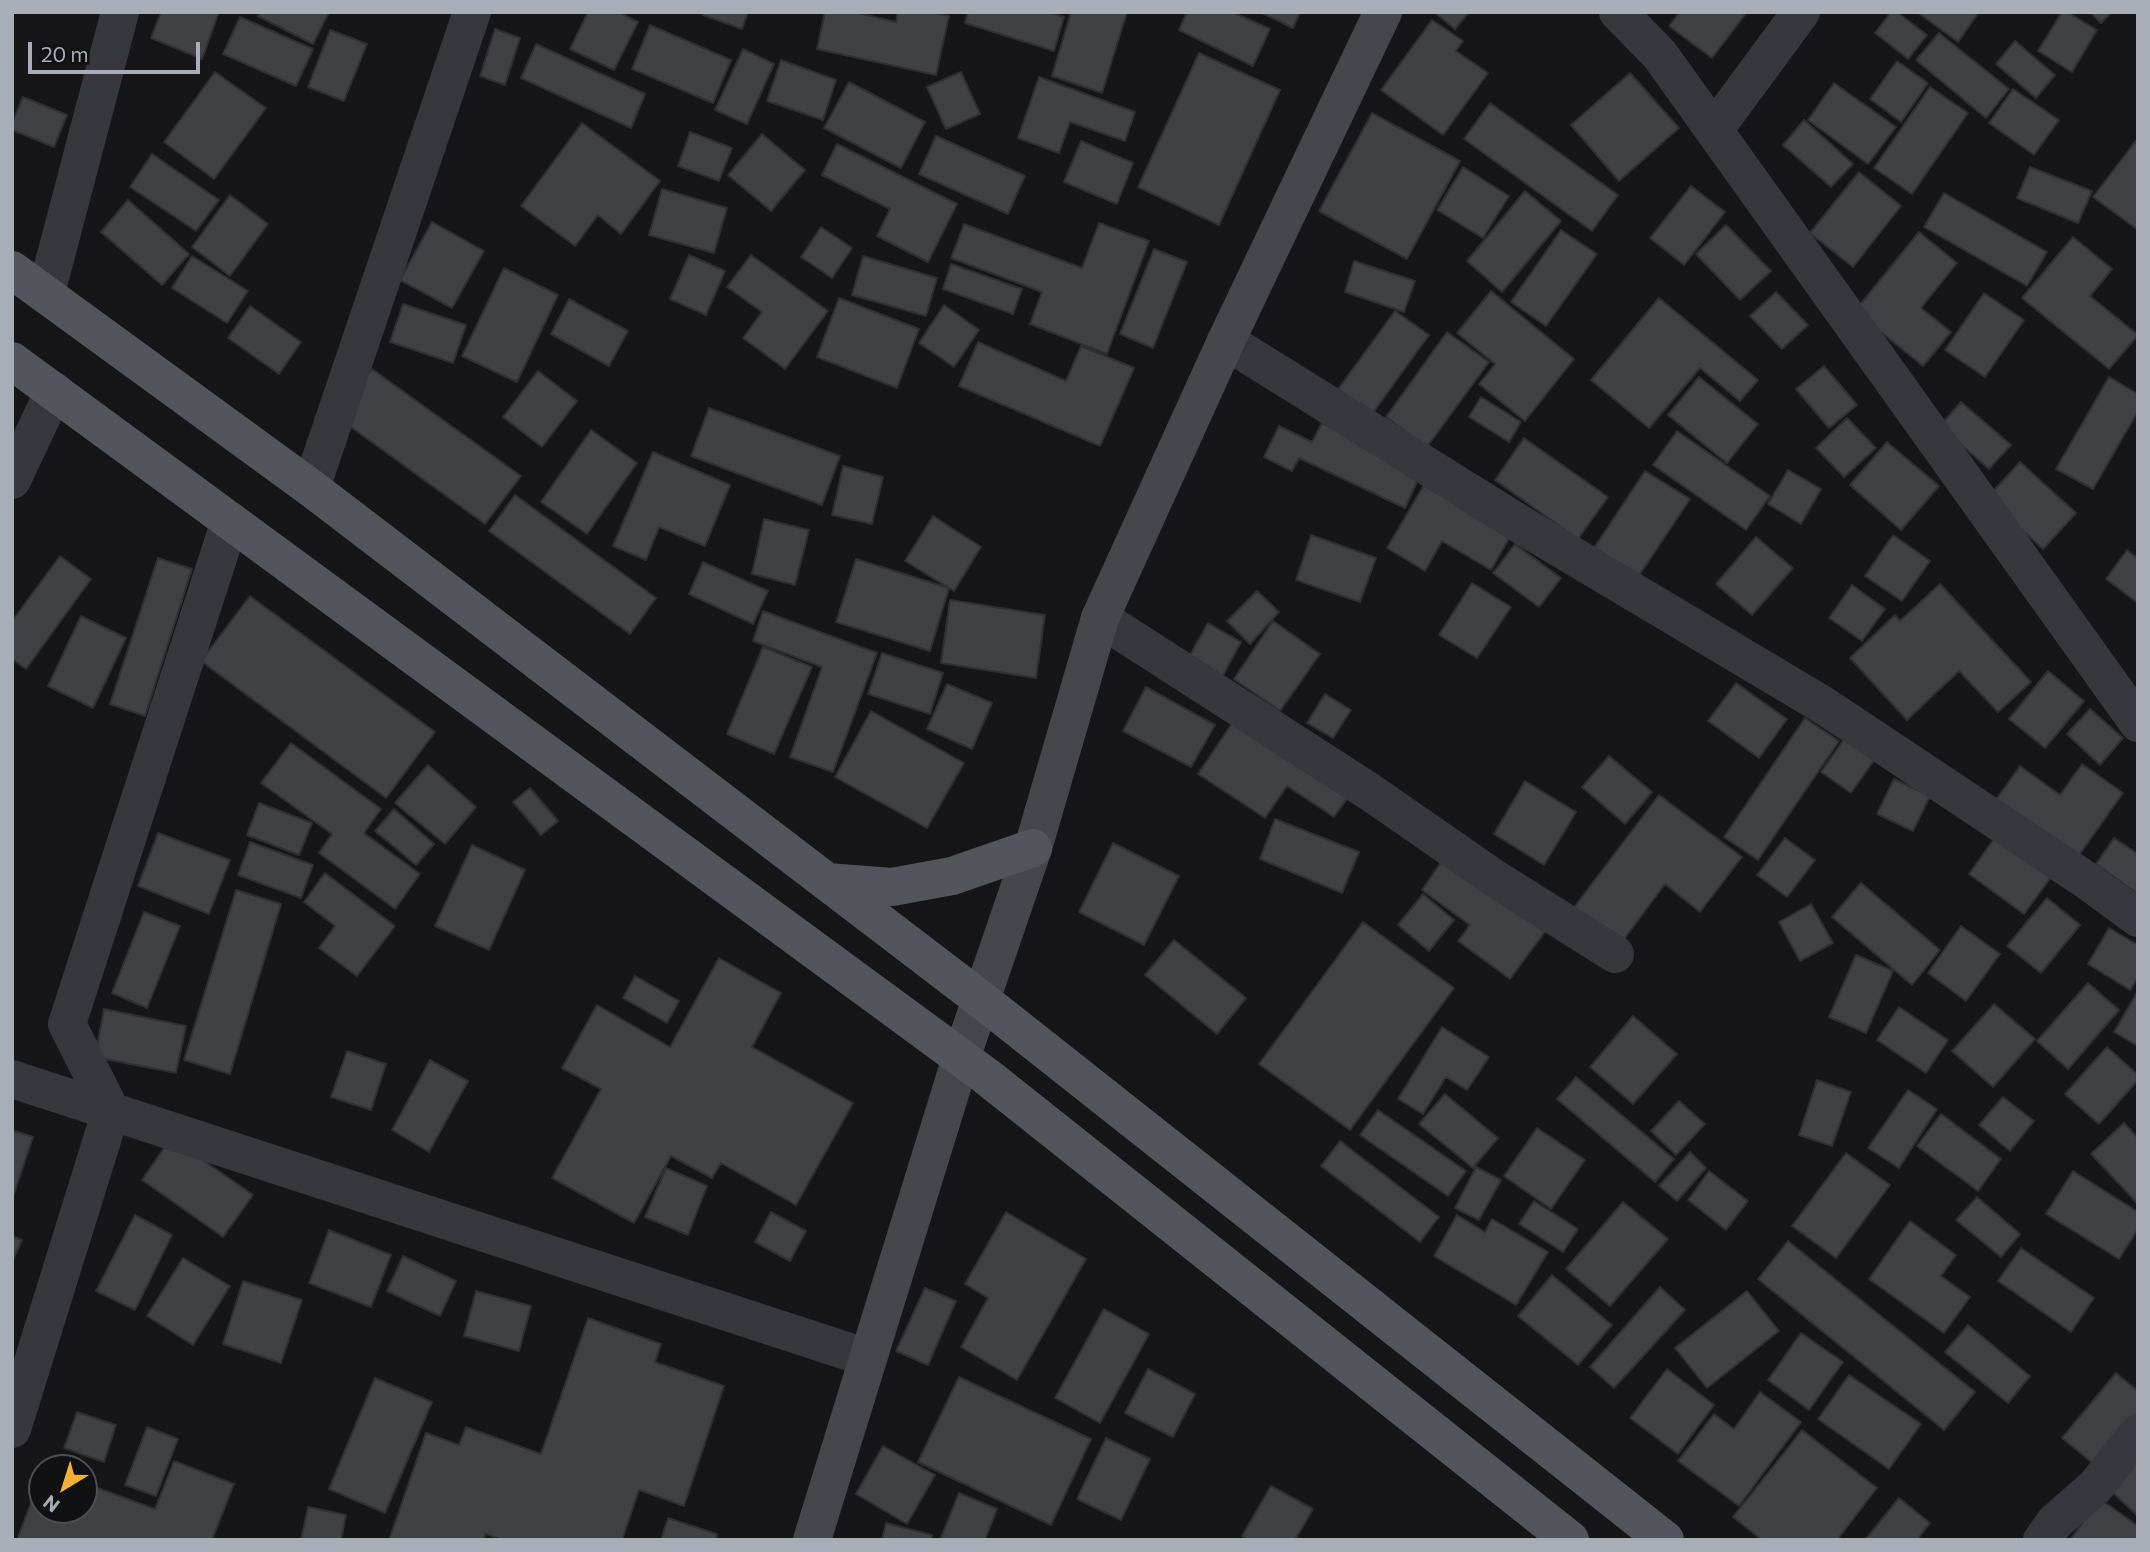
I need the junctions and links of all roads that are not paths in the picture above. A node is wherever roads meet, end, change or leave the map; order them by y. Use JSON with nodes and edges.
{"nodes":[{"id":1,"x":120,"y":12,"type":"edge"},
{"id":2,"x":472,"y":12,"type":"edge"},
{"id":3,"x":1383,"y":12,"type":"edge"},
{"id":4,"x":1618,"y":12,"type":"edge"},
{"id":5,"x":1801,"y":12,"type":"edge"},
{"id":6,"x":1714,"y":130,"type":"junction"},
{"id":7,"x":12,"y":270,"type":"edge"},
{"id":8,"x":46,"y":293,"type":"junction"},
{"id":9,"x":1226,"y":341,"type":"junction"},
{"id":10,"x":12,"y":361,"type":"edge"},
{"id":11,"x":54,"y":391,"type":"junction"},
{"id":12,"x":12,"y":480,"type":"edge"},
{"id":13,"x":311,"y":488,"type":"junction"},
{"id":14,"x":230,"y":522,"type":"junction"},
{"id":15,"x":1100,"y":618,"type":"junction"},
{"id":16,"x":2134,"y":708,"type":"edge"},
{"id":17,"x":1033,"y":848,"type":"junction"},
{"id":18,"x":827,"y":881,"type":"junction"},
{"id":19,"x":2138,"y":918,"type":"edge"},
{"id":20,"x":1615,"y":954,"type":"dead end"},
{"id":21,"x":983,"y":1001,"type":"junction"},
{"id":22,"x":961,"y":1058,"type":"junction"},
{"id":23,"x":12,"y":1079,"type":"edge"},
{"id":24,"x":111,"y":1111,"type":"junction"},
{"id":25,"x":868,"y":1358,"type":"junction"},
{"id":26,"x":12,"y":1429,"type":"edge"},
{"id":27,"x":2138,"y":1433,"type":"edge"},
{"id":28,"x":812,"y":1540,"type":"edge"},
{"id":29,"x":1570,"y":1540,"type":"edge"},
{"id":30,"x":1665,"y":1540,"type":"edge"},
{"id":31,"x":2042,"y":1540,"type":"edge"}],
"edges":[{"from":1,"to":8,"type":"street"},
{"from":2,"to":13,"type":"street"},
{"from":3,"to":9,"type":"main road"},
{"from":4,"to":6,"type":"street"},
{"from":5,"to":6,"type":"street"},
{"from":6,"to":16,"type":"street"},
{"from":7,"to":8,"type":"main road"},
{"from":8,"to":13,"type":"main road"},
{"from":9,"to":15,"type":"main road"},
{"from":9,"to":19,"type":"street"},
{"from":10,"to":11,"type":"main road"},
{"from":11,"to":12,"type":"street"},
{"from":11,"to":14,"type":"main road"},
{"from":13,"to":18,"type":"main road"},
{"from":14,"to":22,"type":"main road"},
{"from":14,"to":24,"type":"street"},
{"from":15,"to":17,"type":"main road"},
{"from":15,"to":20,"type":"street"},
{"from":17,"to":18,"type":"main road"},
{"from":17,"to":21,"type":"main road"},
{"from":18,"to":21,"type":"main road"},
{"from":21,"to":22,"type":"main road"},
{"from":21,"to":30,"type":"main road"},
{"from":22,"to":25,"type":"main road"},
{"from":22,"to":29,"type":"main road"},
{"from":23,"to":24,"type":"street"},
{"from":24,"to":25,"type":"street"},
{"from":24,"to":26,"type":"street"},
{"from":25,"to":28,"type":"main road"},
{"from":27,"to":31,"type":"street"}]}
